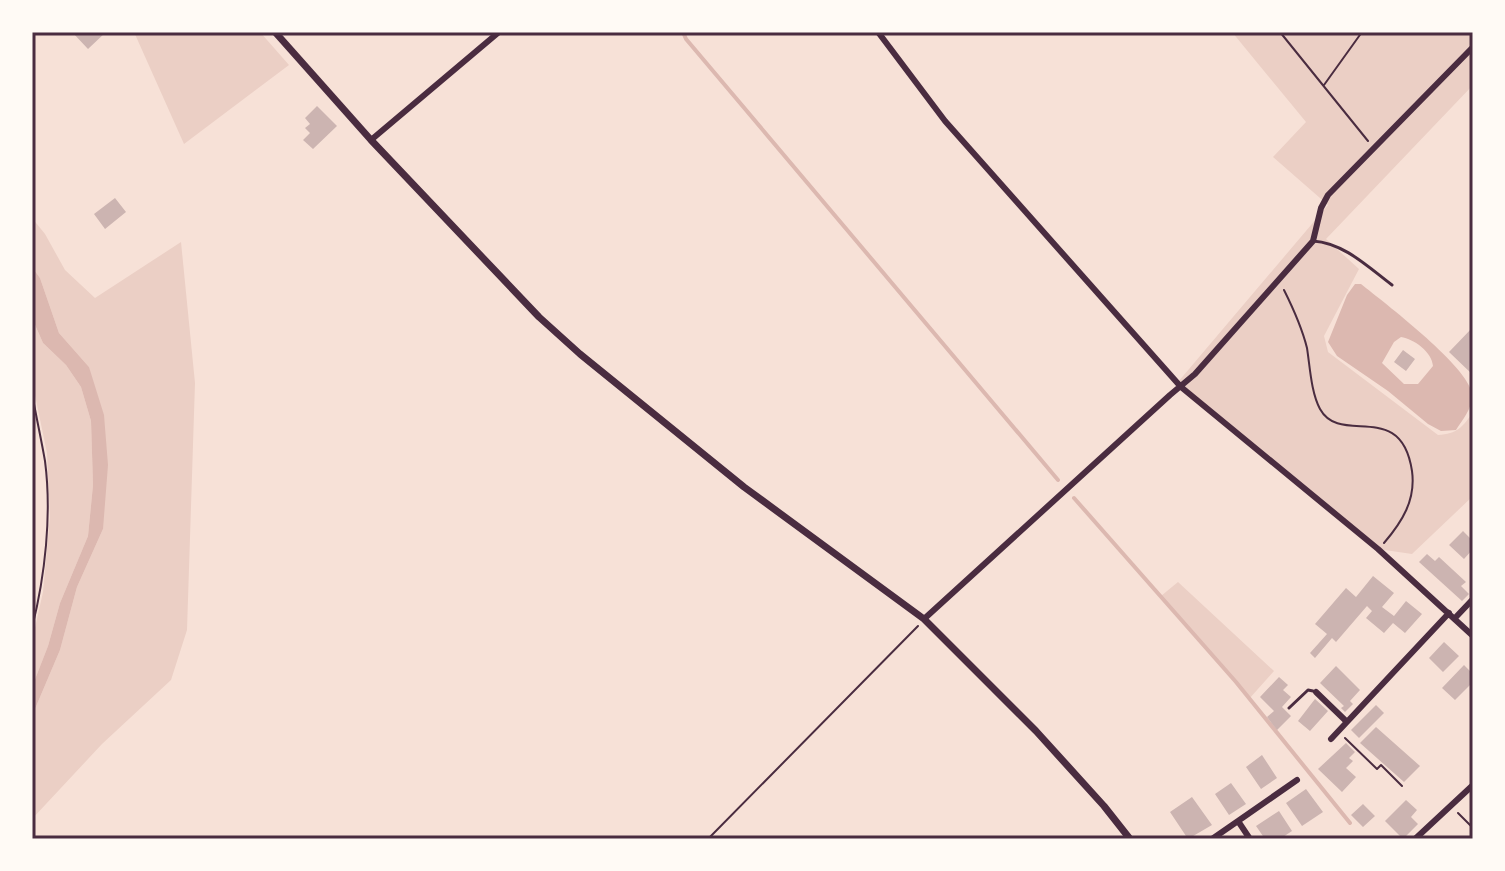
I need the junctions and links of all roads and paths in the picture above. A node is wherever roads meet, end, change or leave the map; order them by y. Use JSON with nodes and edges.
{"nodes":[{"id":1,"x":275,"y":32,"type":"edge"},
{"id":2,"x":499,"y":32,"type":"edge"},
{"id":3,"x":878,"y":32,"type":"edge"},
{"id":4,"x":1280,"y":32,"type":"edge"},
{"id":5,"x":1362,"y":32,"type":"edge"},
{"id":6,"x":1473,"y":47,"type":"edge"},
{"id":7,"x":1323,"y":86,"type":"junction"},
{"id":8,"x":371,"y":140,"type":"junction"},
{"id":9,"x":1373,"y":148,"type":"junction"},
{"id":10,"x":1313,"y":241,"type":"junction"},
{"id":11,"x":1278,"y":279,"type":"junction"},
{"id":12,"x":1392,"y":285,"type":"dead end"},
{"id":13,"x":1181,"y":387,"type":"junction"},
{"id":14,"x":32,"y":393,"type":"edge"},
{"id":15,"x":1389,"y":537,"type":"dead end"},
{"id":16,"x":1473,"y":599,"type":"edge"},
{"id":17,"x":1452,"y":615,"type":"junction"},
{"id":18,"x":924,"y":619,"type":"junction"},
{"id":19,"x":32,"y":628,"type":"edge"},
{"id":20,"x":1473,"y":636,"type":"edge"},
{"id":21,"x":1316,"y":692,"type":"joint"},
{"id":22,"x":1289,"y":708,"type":"dead end"},
{"id":23,"x":1343,"y":723,"type":"junction"},
{"id":24,"x":1338,"y":731,"type":"junction"},
{"id":25,"x":1331,"y":739,"type":"dead end"},
{"id":26,"x":1297,"y":780,"type":"dead end"},
{"id":27,"x":1473,"y":785,"type":"edge"},
{"id":28,"x":1402,"y":786,"type":"dead end"},
{"id":29,"x":1451,"y":806,"type":"junction"},
{"id":30,"x":1238,"y":821,"type":"junction"},
{"id":31,"x":1473,"y":828,"type":"edge"},
{"id":32,"x":708,"y":839,"type":"edge"},
{"id":33,"x":1130,"y":839,"type":"edge"},
{"id":34,"x":1212,"y":839,"type":"edge"},
{"id":35,"x":1250,"y":839,"type":"edge"},
{"id":36,"x":1415,"y":839,"type":"edge"}],
"edges":[{"from":1,"to":8,"type":"street"},
{"from":2,"to":8,"type":"street"},
{"from":3,"to":13,"type":"street"},
{"from":4,"to":7,"type":"path"},
{"from":5,"to":7,"type":"path"},
{"from":6,"to":9,"type":"street"},
{"from":7,"to":9,"type":"path"},
{"from":8,"to":18,"type":"street"},
{"from":9,"to":10,"type":"street"},
{"from":10,"to":11,"type":"street"},
{"from":10,"to":12,"type":"lane"},
{"from":11,"to":13,"type":"street"},
{"from":11,"to":15,"type":"path"},
{"from":13,"to":17,"type":"street"},
{"from":13,"to":18,"type":"street"},
{"from":14,"to":19,"type":"path"},
{"from":16,"to":17,"type":"street"},
{"from":17,"to":20,"type":"street"},
{"from":17,"to":23,"type":"street"},
{"from":18,"to":32,"type":"path"},
{"from":18,"to":33,"type":"street"},
{"from":21,"to":22,"type":"lane"},
{"from":21,"to":23,"type":"street"},
{"from":23,"to":24,"type":"street"},
{"from":24,"to":25,"type":"street"},
{"from":24,"to":28,"type":"path"},
{"from":26,"to":30,"type":"street"},
{"from":27,"to":29,"type":"street"},
{"from":29,"to":31,"type":"path"},
{"from":29,"to":36,"type":"street"},
{"from":30,"to":34,"type":"street"},
{"from":30,"to":35,"type":"street"}]}
